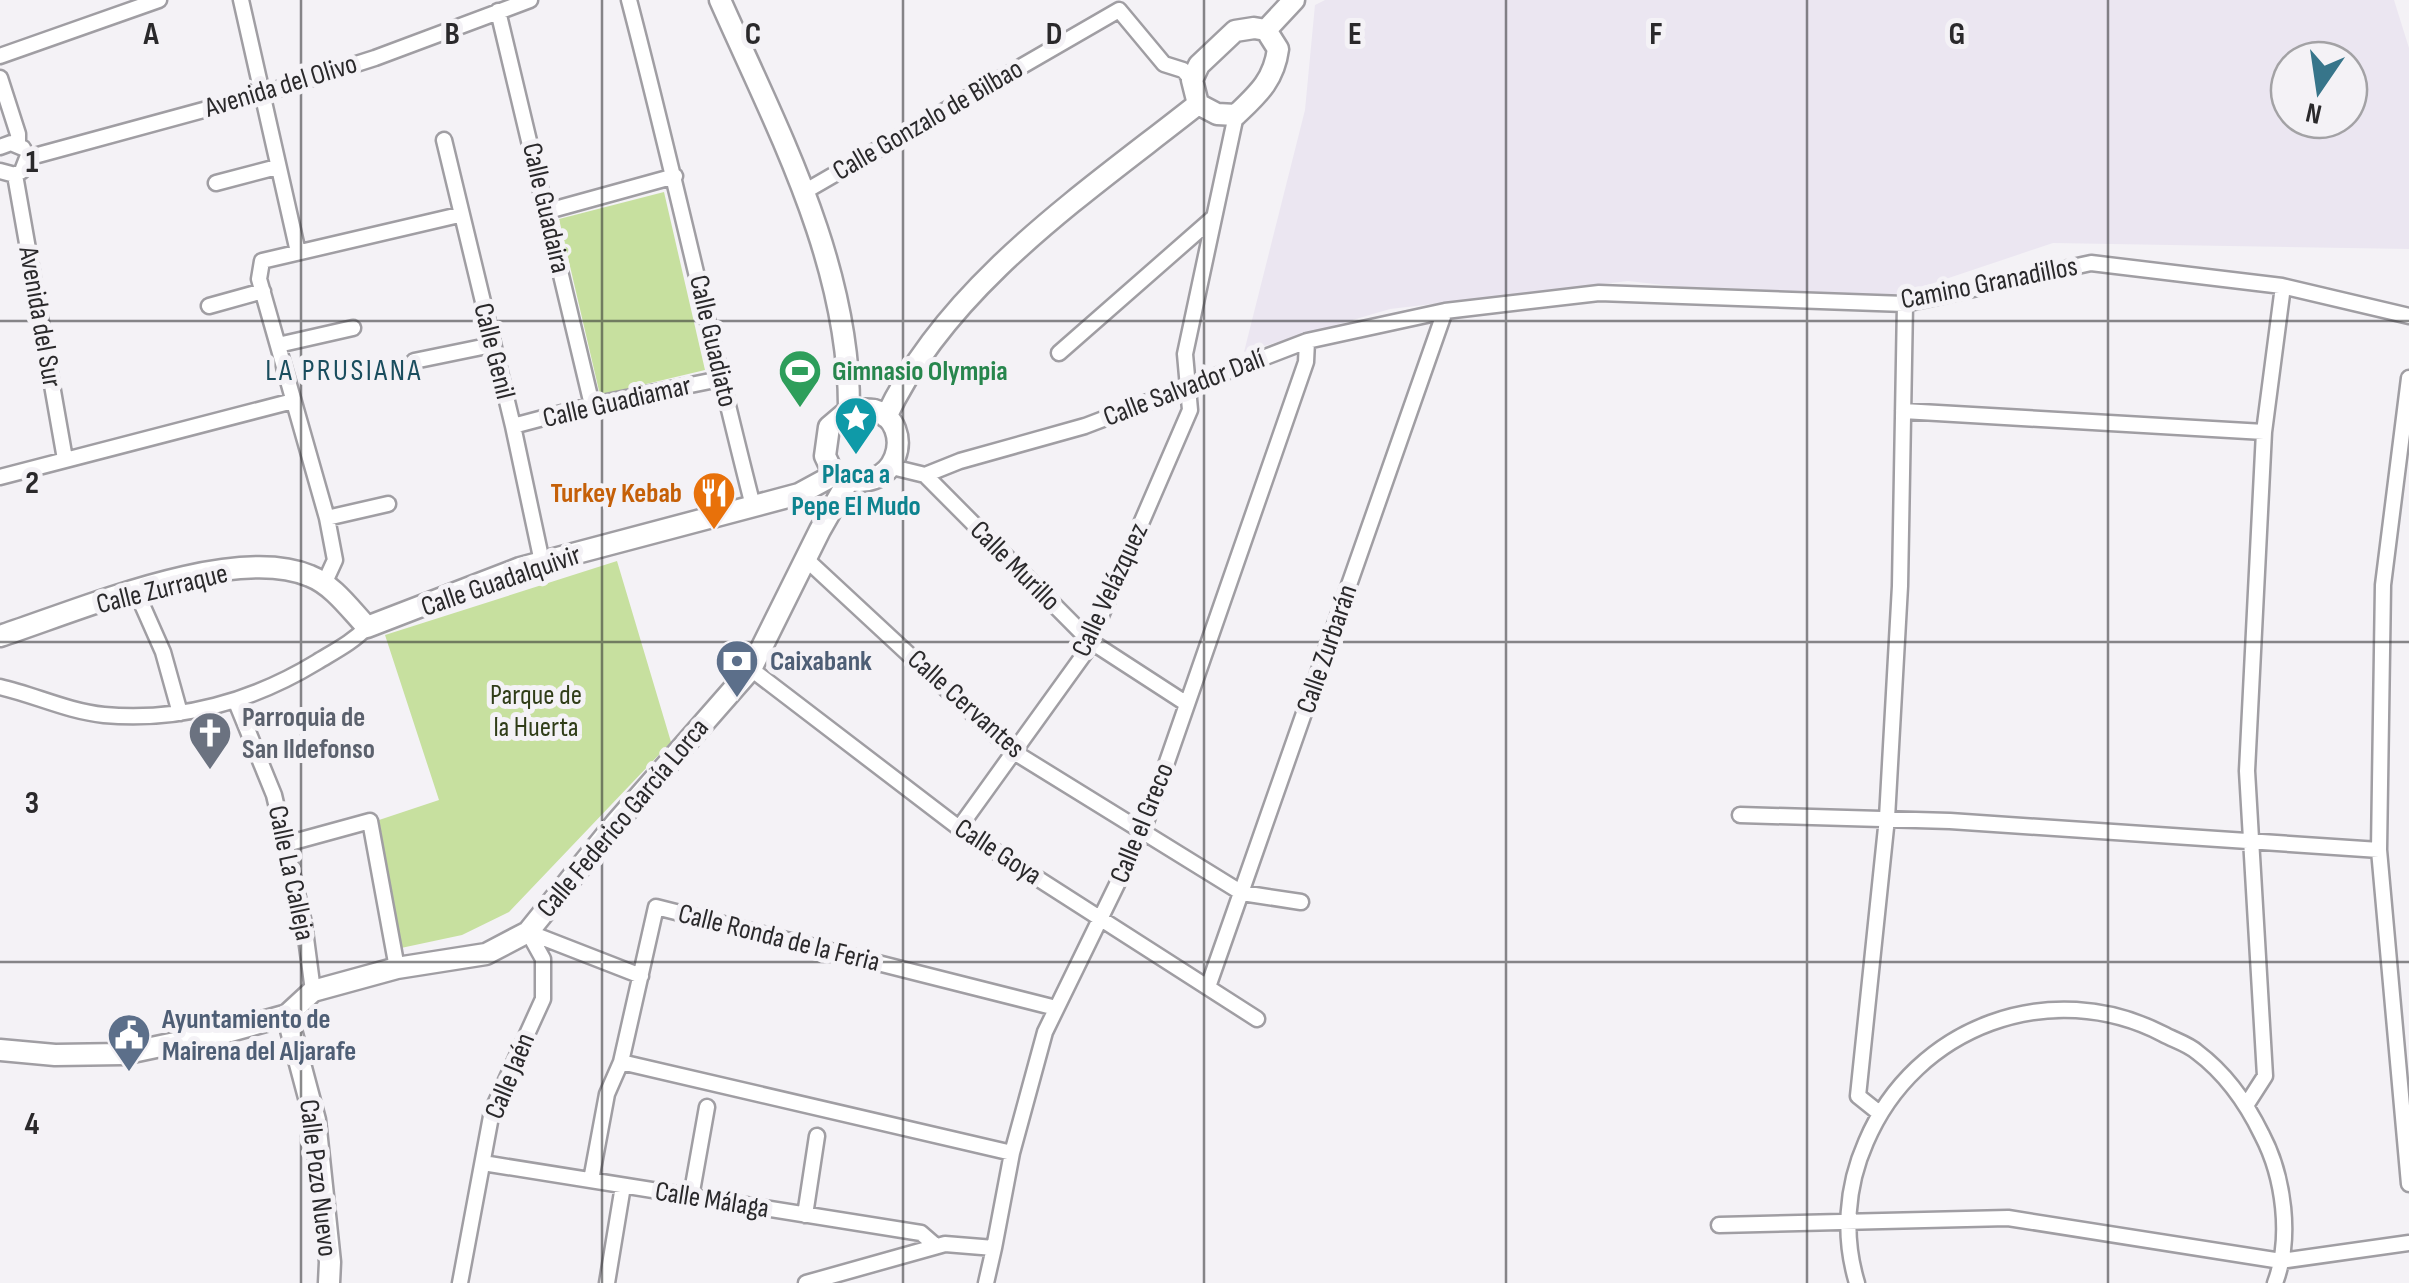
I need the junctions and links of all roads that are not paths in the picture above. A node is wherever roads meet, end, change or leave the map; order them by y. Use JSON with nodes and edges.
{"nodes":[{"id":1,"x":159,"y":0,"type":"edge"},
{"id":2,"x":241,"y":0,"type":"edge"},
{"id":3,"x":530,"y":0,"type":"edge"},
{"id":4,"x":629,"y":0,"type":"edge"},
{"id":5,"x":720,"y":0,"type":"edge"},
{"id":6,"x":1294,"y":0,"type":"edge"},
{"id":7,"x":498,"y":11,"type":"junction"},
{"id":8,"x":1266,"y":30,"type":"junction"},
{"id":9,"x":0,"y":56,"type":"edge"},
{"id":10,"x":0,"y":78,"type":"edge"},
{"id":11,"x":1192,"y":80,"type":"junction"},
{"id":12,"x":262,"y":94,"type":"junction"},
{"id":13,"x":1217,"y":111,"type":"junction"},
{"id":14,"x":444,"y":140,"type":"dead end"},
{"id":15,"x":18,"y":144,"type":"junction"},
{"id":16,"x":0,"y":147,"type":"edge"},
{"id":17,"x":27,"y":158,"type":"junction"},
{"id":18,"x":277,"y":168,"type":"junction"},
{"id":19,"x":8,"y":173,"type":"edge"},
{"id":20,"x":675,"y":176,"type":"junction"},
{"id":21,"x":216,"y":183,"type":"dead end"},
{"id":22,"x":804,"y":192,"type":"junction"},
{"id":23,"x":548,"y":211,"type":"junction"},
{"id":24,"x":459,"y":215,"type":"junction"},
{"id":25,"x":1213,"y":218,"type":"junction"},
{"id":26,"x":298,"y":252,"type":"junction"},
{"id":27,"x":263,"y":291,"type":"junction"},
{"id":28,"x":2282,"y":294,"type":"dead end"},
{"id":29,"x":1905,"y":304,"type":"junction"},
{"id":30,"x":209,"y":306,"type":"dead end"},
{"id":31,"x":1445,"y":311,"type":"junction"},
{"id":32,"x":2409,"y":316,"type":"edge"},
{"id":33,"x":353,"y":328,"type":"dead end"},
{"id":34,"x":1307,"y":341,"type":"junction"},
{"id":35,"x":278,"y":345,"type":"junction"},
{"id":36,"x":492,"y":345,"type":"junction"},
{"id":37,"x":1058,"y":353,"type":"dead end"},
{"id":38,"x":414,"y":362,"type":"dead end"},
{"id":39,"x":850,"y":363,"type":"junction"},
{"id":40,"x":2409,"y":378,"type":"edge"},
{"id":41,"x":720,"y":379,"type":"junction"},
{"id":42,"x":1190,"y":384,"type":"junction"},
{"id":43,"x":294,"y":401,"type":"junction"},
{"id":44,"x":592,"y":404,"type":"junction"},
{"id":45,"x":849,"y":410,"type":"junction"},
{"id":46,"x":1903,"y":411,"type":"junction"},
{"id":47,"x":880,"y":414,"type":"junction"},
{"id":48,"x":513,"y":426,"type":"junction"},
{"id":49,"x":2264,"y":432,"type":"junction"},
{"id":50,"x":65,"y":459,"type":"junction"},
{"id":51,"x":892,"y":467,"type":"junction"},
{"id":52,"x":925,"y":475,"type":"junction"},
{"id":53,"x":0,"y":476,"type":"edge"},
{"id":54,"x":841,"y":478,"type":"junction"},
{"id":55,"x":388,"y":504,"type":"dead end"},
{"id":56,"x":753,"y":506,"type":"junction"},
{"id":57,"x":327,"y":518,"type":"junction"},
{"id":58,"x":807,"y":560,"type":"junction"},
{"id":59,"x":542,"y":562,"type":"junction"},
{"id":60,"x":324,"y":584,"type":"junction"},
{"id":61,"x":136,"y":592,"type":"junction"},
{"id":62,"x":366,"y":626,"type":"junction"},
{"id":63,"x":0,"y":636,"type":"edge"},
{"id":64,"x":1090,"y":641,"type":"junction"},
{"id":65,"x":750,"y":670,"type":"junction"},
{"id":66,"x":0,"y":687,"type":"edge"},
{"id":67,"x":236,"y":702,"type":"junction"},
{"id":68,"x":1187,"y":704,"type":"junction"},
{"id":69,"x":180,"y":712,"type":"junction"},
{"id":70,"x":1014,"y":752,"type":"junction"},
{"id":71,"x":1740,"y":814,"type":"dead end"},
{"id":72,"x":1888,"y":818,"type":"junction"},
{"id":73,"x":959,"y":828,"type":"junction"},
{"id":74,"x":1144,"y":831,"type":"junction"},
{"id":75,"x":2251,"y":841,"type":"junction"},
{"id":76,"x":286,"y":844,"type":"junction"},
{"id":77,"x":2379,"y":850,"type":"junction"},
{"id":78,"x":1242,"y":892,"type":"junction"},
{"id":79,"x":1301,"y":902,"type":"dead end"},
{"id":80,"x":1102,"y":920,"type":"junction"},
{"id":81,"x":528,"y":932,"type":"junction"},
{"id":82,"x":398,"y":968,"type":"junction"},
{"id":83,"x":641,"y":976,"type":"junction"},
{"id":84,"x":1208,"y":988,"type":"junction"},
{"id":85,"x":313,"y":991,"type":"junction"},
{"id":86,"x":1056,"y":1008,"type":"junction"},
{"id":87,"x":287,"y":1015,"type":"junction"},
{"id":88,"x":1258,"y":1018,"type":"dead end"},
{"id":89,"x":0,"y":1050,"type":"edge"},
{"id":90,"x":621,"y":1062,"type":"junction"},
{"id":91,"x":2247,"y":1104,"type":"junction"},
{"id":92,"x":707,"y":1106,"type":"dead end"},
{"id":93,"x":1878,"y":1112,"type":"junction"},
{"id":94,"x":817,"y":1136,"type":"dead end"},
{"id":95,"x":1012,"y":1153,"type":"junction"},
{"id":96,"x":483,"y":1164,"type":"junction"},
{"id":97,"x":591,"y":1180,"type":"junction"},
{"id":98,"x":2409,"y":1184,"type":"edge"},
{"id":99,"x":623,"y":1186,"type":"junction"},
{"id":100,"x":691,"y":1196,"type":"junction"},
{"id":101,"x":806,"y":1215,"type":"junction"},
{"id":102,"x":1847,"y":1224,"type":"junction"},
{"id":103,"x":1719,"y":1226,"type":"dead end"},
{"id":104,"x":2409,"y":1243,"type":"edge"},
{"id":105,"x":936,"y":1246,"type":"junction"},
{"id":106,"x":994,"y":1248,"type":"junction"},
{"id":107,"x":2281,"y":1261,"type":"junction"},
{"id":108,"x":330,"y":1283,"type":"edge"},
{"id":109,"x":460,"y":1283,"type":"edge"},
{"id":110,"x":607,"y":1283,"type":"edge"},
{"id":111,"x":806,"y":1283,"type":"edge"},
{"id":112,"x":986,"y":1283,"type":"edge"},
{"id":113,"x":1857,"y":1283,"type":"edge"},
{"id":114,"x":2275,"y":1283,"type":"edge"}],
"edges":[{"from":1,"to":9,"type":"street"},
{"from":2,"to":12,"type":"street"},
{"from":3,"to":7,"type":"street","name":"Avenida del Olivo"},
{"from":4,"to":20,"type":"street","name":"Calle Guadiato"},
{"from":5,"to":22,"type":"street"},
{"from":6,"to":8,"type":"street"},
{"from":7,"to":12,"type":"street","name":"Avenida del Olivo"},
{"from":7,"to":23,"type":"street","name":"Calle Guadaira"},
{"from":8,"to":11,"type":"street"},
{"from":8,"to":13,"type":"street"},
{"from":10,"to":15,"type":"street"},
{"from":11,"to":13,"type":"street"},
{"from":11,"to":22,"type":"street","name":"Calle Gonzalo de Bilbao"},
{"from":12,"to":17,"type":"street","name":"Avenida del Olivo"},
{"from":12,"to":18,"type":"street"},
{"from":13,"to":25,"type":"street","name":"Calle Velázquez"},
{"from":13,"to":47,"type":"street"},
{"from":14,"to":24,"type":"street","name":"Calle Genil"},
{"from":15,"to":16,"type":"street"},
{"from":15,"to":17,"type":"street"},
{"from":17,"to":19,"type":"street"},
{"from":18,"to":21,"type":"street"},
{"from":18,"to":26,"type":"street"},
{"from":19,"to":50,"type":"street","name":"Avenida del Sur"},
{"from":20,"to":23,"type":"street"},
{"from":20,"to":41,"type":"street","name":"Calle Guadiato"},
{"from":22,"to":39,"type":"street"},
{"from":23,"to":44,"type":"street","name":"Calle Guadaira"},
{"from":24,"to":26,"type":"street"},
{"from":24,"to":36,"type":"street","name":"Calle Genil"},
{"from":25,"to":37,"type":"street"},
{"from":25,"to":42,"type":"street","name":"Calle Velázquez"},
{"from":26,"to":27,"type":"street"},
{"from":27,"to":30,"type":"street"},
{"from":27,"to":35,"type":"street"},
{"from":28,"to":49,"type":"street"},
{"from":29,"to":31,"type":"street","name":"Camino Granadillos"},
{"from":29,"to":32,"type":"street","name":"Camino Granadillos"},
{"from":29,"to":46,"type":"street"},
{"from":31,"to":34,"type":"street","name":"Calle Salvador Dalí"},
{"from":31,"to":78,"type":"street","name":"Calle Zurbarán"},
{"from":33,"to":35,"type":"street"},
{"from":34,"to":42,"type":"street","name":"Calle Salvador Dalí"},
{"from":34,"to":68,"type":"street","name":"Calle el Greco"},
{"from":35,"to":43,"type":"street"},
{"from":36,"to":38,"type":"street"},
{"from":36,"to":48,"type":"street","name":"Calle Genil"},
{"from":39,"to":45,"type":"street"},
{"from":39,"to":47,"type":"street"},
{"from":40,"to":77,"type":"street"},
{"from":41,"to":44,"type":"street","name":"Calle Guadiamar"},
{"from":41,"to":56,"type":"street","name":"Calle Guadiato"},
{"from":42,"to":52,"type":"street","name":"Calle Salvador Dalí"},
{"from":42,"to":64,"type":"street","name":"Calle Velázquez"},
{"from":43,"to":50,"type":"street"},
{"from":43,"to":57,"type":"street"},
{"from":44,"to":48,"type":"street","name":"Calle Guadiamar"},
{"from":45,"to":47,"type":"street"},
{"from":45,"to":54,"type":"street"},
{"from":46,"to":49,"type":"street"},
{"from":46,"to":72,"type":"street"},
{"from":47,"to":51,"type":"street"},
{"from":48,"to":59,"type":"street","name":"Calle Genil"},
{"from":49,"to":75,"type":"street"},
{"from":50,"to":53,"type":"street"},
{"from":51,"to":52,"type":"street"},
{"from":51,"to":54,"type":"street"},
{"from":52,"to":64,"type":"street","name":"Calle Murillo"},
{"from":54,"to":56,"type":"street","name":"Calle Guadalquivir"},
{"from":54,"to":58,"type":"street","name":"Calle Federico García Lorca"},
{"from":55,"to":57,"type":"street"},
{"from":56,"to":59,"type":"street","name":"Calle Guadalquivir"},
{"from":57,"to":60,"type":"street"},
{"from":58,"to":65,"type":"street","name":"Calle Federico García Lorca"},
{"from":58,"to":70,"type":"street","name":"Calle Cervantes"},
{"from":59,"to":62,"type":"street","name":"Calle Guadalquivir"},
{"from":60,"to":61,"type":"street","name":"Calle Zurraque"},
{"from":60,"to":62,"type":"street"},
{"from":61,"to":63,"type":"street","name":"Calle Zurraque"},
{"from":61,"to":69,"type":"street"},
{"from":62,"to":67,"type":"street","name":"Calle Guadalquivir"},
{"from":64,"to":68,"type":"street","name":"Calle Murillo"},
{"from":64,"to":70,"type":"street","name":"Calle Velázquez"},
{"from":65,"to":73,"type":"street","name":"Calle Goya"},
{"from":65,"to":81,"type":"street","name":"Calle Federico García Lorca"},
{"from":66,"to":69,"type":"street","name":"Calle Guadalquivir"},
{"from":67,"to":69,"type":"street","name":"Calle Guadalquivir"},
{"from":67,"to":76,"type":"street","name":"Calle La Calleja"},
{"from":68,"to":74,"type":"street","name":"Calle el Greco"},
{"from":70,"to":73,"type":"street","name":"Calle Velázquez"},
{"from":70,"to":74,"type":"street","name":"Calle Cervantes"},
{"from":71,"to":72,"type":"street"},
{"from":72,"to":75,"type":"street"},
{"from":72,"to":93,"type":"street"},
{"from":73,"to":80,"type":"street","name":"Calle Goya"},
{"from":74,"to":78,"type":"street","name":"Calle Cervantes"},
{"from":74,"to":80,"type":"street","name":"Calle el Greco"},
{"from":75,"to":77,"type":"street"},
{"from":75,"to":91,"type":"street"},
{"from":76,"to":82,"type":"street"},
{"from":76,"to":85,"type":"street","name":"Calle La Calleja"},
{"from":77,"to":98,"type":"street"},
{"from":78,"to":79,"type":"street","name":"Calle Cervantes"},
{"from":78,"to":84,"type":"street","name":"Calle Zurbarán"},
{"from":80,"to":84,"type":"street","name":"Calle Goya"},
{"from":80,"to":86,"type":"street","name":"Calle el Greco"},
{"from":81,"to":82,"type":"street","name":"Calle Federico García Lorca"},
{"from":81,"to":83,"type":"street"},
{"from":81,"to":96,"type":"street","name":"Calle Jaén"},
{"from":82,"to":85,"type":"street","name":"Calle Federico García Lorca"},
{"from":83,"to":86,"type":"street","name":"Calle Ronda de la Feria"},
{"from":83,"to":90,"type":"street","name":"Calle Ronda de la Feria"},
{"from":84,"to":88,"type":"street","name":"Calle Goya"},
{"from":85,"to":87,"type":"street","name":"Calle Federico García Lorca"},
{"from":86,"to":95,"type":"street","name":"Calle el Greco"},
{"from":87,"to":89,"type":"street"},
{"from":87,"to":108,"type":"street","name":"Calle Pozo Nuevo"},
{"from":90,"to":95,"type":"street"},
{"from":90,"to":97,"type":"street","name":"Calle Ronda de la Feria"},
{"from":91,"to":93,"type":"street"},
{"from":91,"to":107,"type":"street"},
{"from":92,"to":100,"type":"street"},
{"from":93,"to":102,"type":"street"},
{"from":94,"to":101,"type":"street"},
{"from":95,"to":106,"type":"street","name":"Calle el Greco"},
{"from":96,"to":97,"type":"street","name":"Calle Málaga"},
{"from":96,"to":109,"type":"street","name":"Calle Jaén"},
{"from":97,"to":99,"type":"street","name":"Calle Málaga"},
{"from":99,"to":100,"type":"street","name":"Calle Málaga"},
{"from":99,"to":110,"type":"street"},
{"from":100,"to":101,"type":"street","name":"Calle Málaga"},
{"from":101,"to":105,"type":"street","name":"Calle Málaga"},
{"from":102,"to":103,"type":"street"},
{"from":102,"to":107,"type":"street"},
{"from":102,"to":113,"type":"street"},
{"from":104,"to":107,"type":"street"},
{"from":105,"to":106,"type":"street"},
{"from":105,"to":111,"type":"street"},
{"from":106,"to":112,"type":"street","name":"Calle el Greco"},
{"from":107,"to":114,"type":"street"}]}
